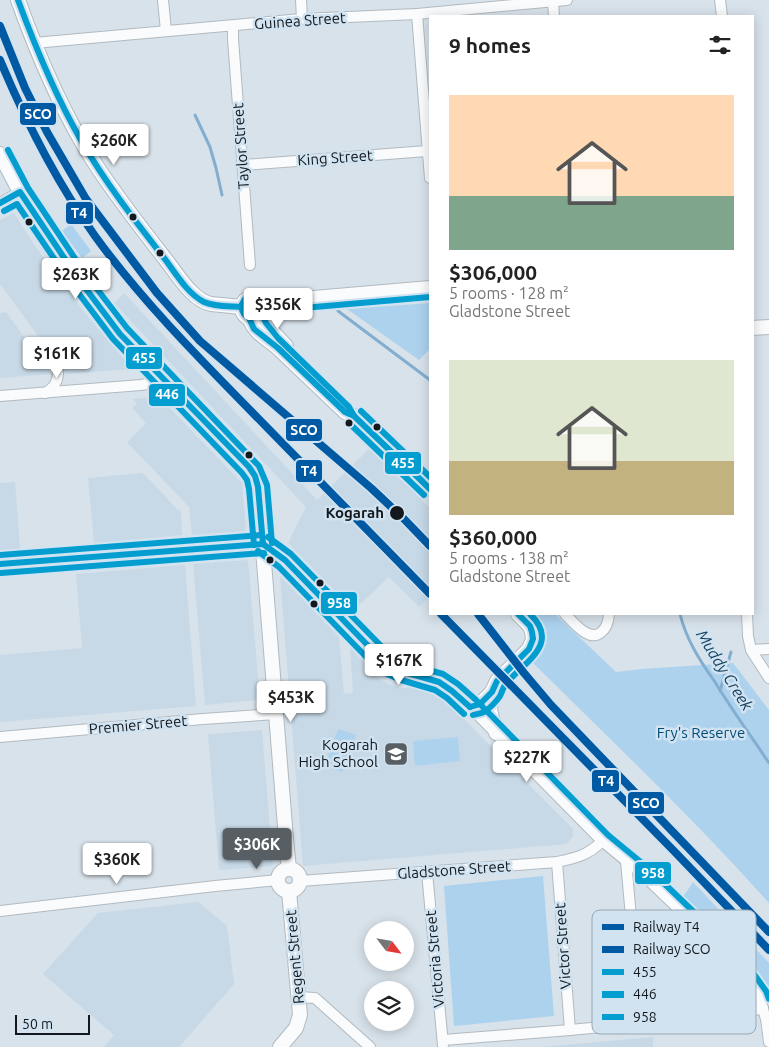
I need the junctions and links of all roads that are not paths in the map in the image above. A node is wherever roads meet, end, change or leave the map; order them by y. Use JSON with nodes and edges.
{"nodes":[{"id":1,"x":18,"y":0,"type":"edge"},
{"id":2,"x":163,"y":0,"type":"edge"},
{"id":3,"x":301,"y":0,"type":"edge"},
{"id":4,"x":442,"y":0,"type":"edge"},
{"id":5,"x":567,"y":0,"type":"edge"},
{"id":6,"x":720,"y":0,"type":"edge"},
{"id":7,"x":552,"y":2,"type":"junction"},
{"id":8,"x":443,"y":12,"type":"junction"},
{"id":9,"x":417,"y":14,"type":"junction"},
{"id":10,"x":554,"y":15,"type":"edge"},
{"id":11,"x":722,"y":15,"type":"edge"},
{"id":12,"x":302,"y":19,"type":"junction"},
{"id":13,"x":233,"y":26,"type":"junction"},
{"id":14,"x":166,"y":31,"type":"junction"},
{"id":15,"x":34,"y":43,"type":"junction"},
{"id":16,"x":427,"y":151,"type":"junction"},
{"id":17,"x":0,"y":154,"type":"edge"},
{"id":18,"x":243,"y":164,"type":"junction"},
{"id":19,"x":429,"y":169,"type":"edge"},
{"id":20,"x":20,"y":192,"type":"junction"},
{"id":21,"x":0,"y":203,"type":"edge"},
{"id":22,"x":250,"y":265,"type":"dead end"},
{"id":23,"x":429,"y":288,"type":"edge"},
{"id":24,"x":254,"y":311,"type":"junction"},
{"id":25,"x":769,"y":327,"type":"edge"},
{"id":26,"x":754,"y":328,"type":"edge"},
{"id":27,"x":58,"y":372,"type":"dead end"},
{"id":28,"x":165,"y":381,"type":"junction"},
{"id":29,"x":44,"y":393,"type":"junction"},
{"id":30,"x":0,"y":396,"type":"edge"},
{"id":31,"x":429,"y":487,"type":"edge"},
{"id":32,"x":263,"y":544,"type":"junction"},
{"id":33,"x":0,"y":564,"type":"edge"},
{"id":34,"x":519,"y":615,"type":"edge"},
{"id":35,"x":565,"y":615,"type":"edge"},
{"id":36,"x":609,"y":615,"type":"edge"},
{"id":37,"x":747,"y":615,"type":"edge"},
{"id":38,"x":769,"y":649,"type":"edge"},
{"id":39,"x":751,"y":650,"type":"junction"},
{"id":40,"x":769,"y":678,"type":"edge"},
{"id":41,"x":495,"y":687,"type":"junction"},
{"id":42,"x":470,"y":707,"type":"junction"},
{"id":43,"x":276,"y":714,"type":"junction"},
{"id":44,"x":496,"y":734,"type":"junction"},
{"id":45,"x":0,"y":737,"type":"edge"},
{"id":46,"x":602,"y":841,"type":"junction"},
{"id":47,"x":626,"y":861,"type":"junction"},
{"id":48,"x":557,"y":862,"type":"junction"},
{"id":49,"x":289,"y":869,"type":"junction"},
{"id":50,"x":427,"y":872,"type":"junction"},
{"id":51,"x":279,"y":880,"type":"junction"},
{"id":52,"x":300,"y":881,"type":"junction"},
{"id":53,"x":290,"y":890,"type":"junction"},
{"id":54,"x":630,"y":910,"type":"edge"},
{"id":55,"x":680,"y":910,"type":"edge"},
{"id":56,"x":0,"y":911,"type":"edge"},
{"id":57,"x":756,"y":991,"type":"edge"},
{"id":58,"x":299,"y":997,"type":"junction"},
{"id":59,"x":763,"y":1008,"type":"junction"},
{"id":60,"x":756,"y":1010,"type":"edge"},
{"id":61,"x":592,"y":1028,"type":"edge"},
{"id":62,"x":570,"y":1030,"type":"junction"},
{"id":63,"x":769,"y":1042,"type":"edge"},
{"id":64,"x":443,"y":1044,"type":"edge"},
{"id":65,"x":280,"y":1047,"type":"edge"},
{"id":66,"x":370,"y":1047,"type":"edge"}],
"edges":[{"from":1,"to":15,"type":"main road"},
{"from":2,"to":14,"type":"street"},
{"from":3,"to":12,"type":"street"},
{"from":4,"to":8,"type":"street"},
{"from":5,"to":7,"type":"street","name":"Guinea Street"},
{"from":6,"to":11,"type":"street"},
{"from":7,"to":8,"type":"street","name":"Guinea Street"},
{"from":7,"to":10,"type":"street"},
{"from":8,"to":9,"type":"street","name":"Guinea Street"},
{"from":9,"to":12,"type":"street","name":"Guinea Street"},
{"from":9,"to":16,"type":"street"},
{"from":12,"to":13,"type":"street","name":"Guinea Street"},
{"from":13,"to":14,"type":"street","name":"Guinea Street"},
{"from":13,"to":18,"type":"street","name":"Taylor Street"},
{"from":14,"to":15,"type":"street","name":"Guinea Street"},
{"from":15,"to":24,"type":"main road"},
{"from":16,"to":18,"type":"street","name":"King Street"},
{"from":16,"to":19,"type":"street"},
{"from":17,"to":20,"type":"main road"},
{"from":18,"to":22,"type":"street","name":"Taylor Street"},
{"from":20,"to":21,"type":"street"},
{"from":20,"to":28,"type":"main road"},
{"from":23,"to":24,"type":"main road"},
{"from":24,"to":31,"type":"main road"},
{"from":25,"to":26,"type":"main road"},
{"from":27,"to":29,"type":"street"},
{"from":28,"to":29,"type":"street"},
{"from":28,"to":32,"type":"main road"},
{"from":29,"to":30,"type":"street"},
{"from":32,"to":33,"type":"street"},
{"from":32,"to":42,"type":"main road"},
{"from":32,"to":43,"type":"main road"},
{"from":34,"to":41,"type":"main road"},
{"from":35,"to":36,"type":"street"},
{"from":37,"to":39,"type":"street"},
{"from":38,"to":39,"type":"street"},
{"from":39,"to":40,"type":"street"},
{"from":41,"to":42,"type":"main road"},
{"from":41,"to":44,"type":"main road"},
{"from":42,"to":44,"type":"street"},
{"from":43,"to":45,"type":"street","name":"Premier Street"},
{"from":43,"to":49,"type":"main road"},
{"from":44,"to":46,"type":"street"},
{"from":46,"to":47,"type":"street"},
{"from":46,"to":48,"type":"street","name":"Gladstone Street"},
{"from":47,"to":54,"type":"street"},
{"from":47,"to":55,"type":"street"},
{"from":48,"to":50,"type":"street","name":"Gladstone Street"},
{"from":48,"to":62,"type":"street","name":"Victor Street"},
{"from":49,"to":51,"type":"main road"},
{"from":49,"to":52,"type":"main road"},
{"from":50,"to":52,"type":"street","name":"Gladstone Street"},
{"from":50,"to":64,"type":"street","name":"Victoria Street"},
{"from":51,"to":53,"type":"main road"},
{"from":51,"to":56,"type":"street"},
{"from":52,"to":53,"type":"main road"},
{"from":53,"to":58,"type":"main road","name":"Regent Street"},
{"from":57,"to":59,"type":"street"},
{"from":58,"to":65,"type":"main road","name":"Regent Street"},
{"from":58,"to":66,"type":"street"},
{"from":59,"to":60,"type":"street"},
{"from":59,"to":63,"type":"street"},
{"from":61,"to":62,"type":"street"},
{"from":62,"to":64,"type":"street"}]}
